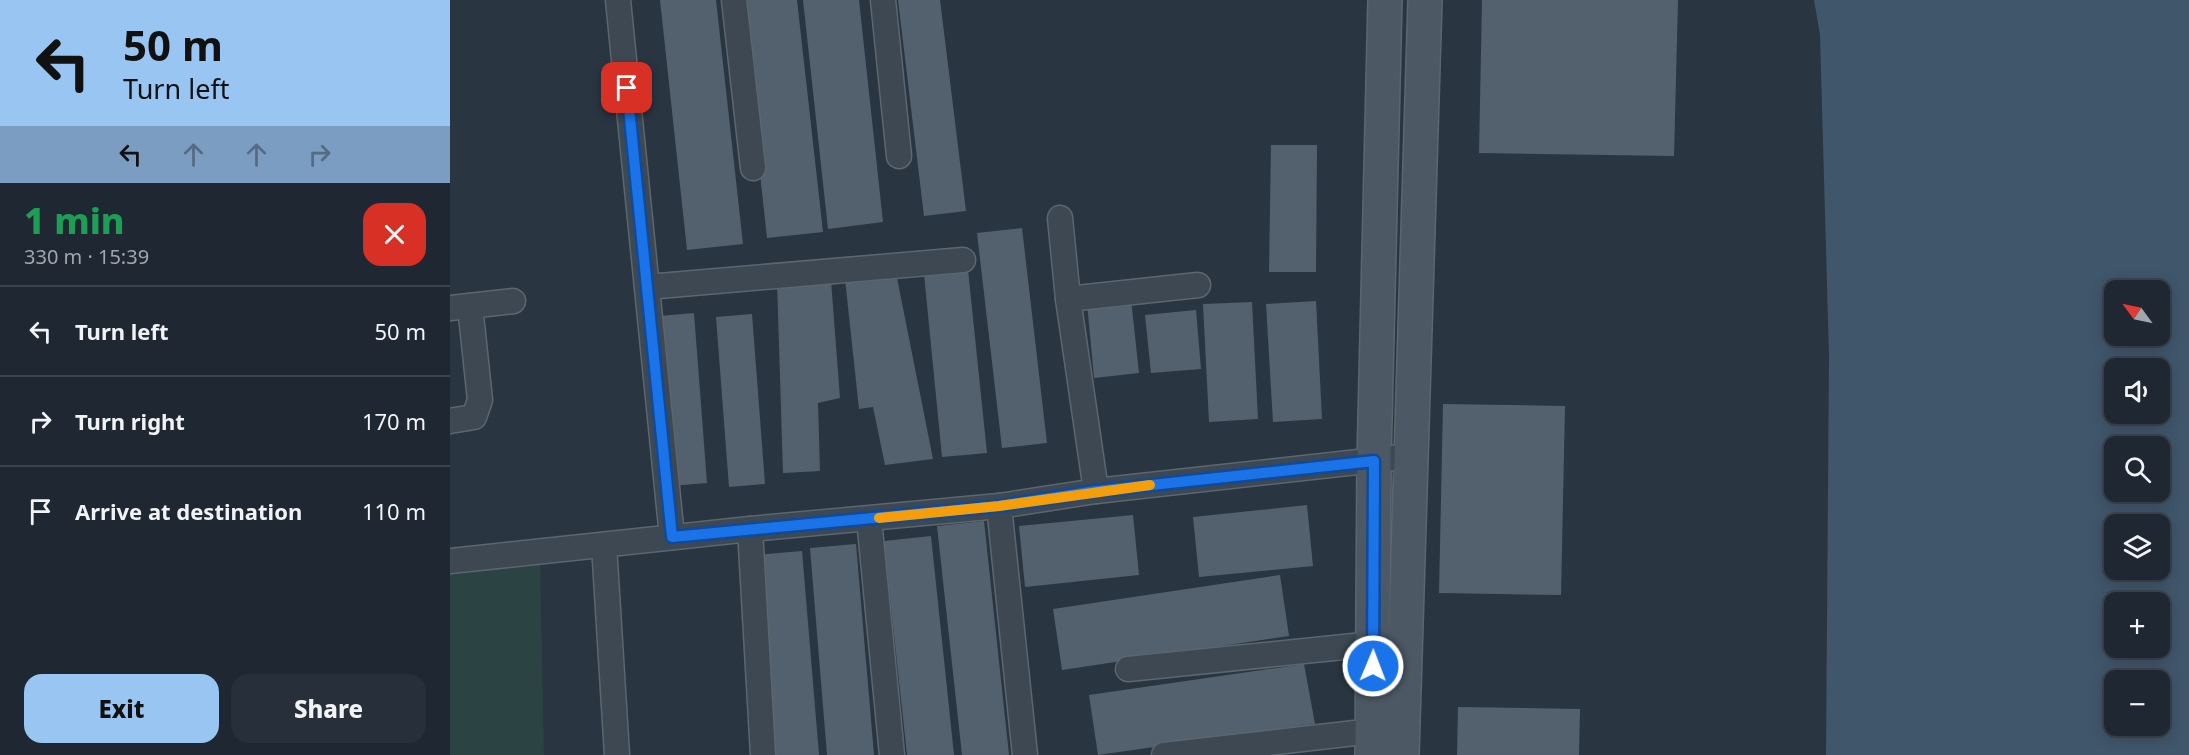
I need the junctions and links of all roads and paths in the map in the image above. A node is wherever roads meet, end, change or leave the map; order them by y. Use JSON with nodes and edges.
{"nodes":[{"id":1,"x":618,"y":0,"type":"edge"},
{"id":2,"x":734,"y":0,"type":"edge"},
{"id":3,"x":883,"y":0,"type":"edge"},
{"id":4,"x":1385,"y":0,"type":"edge"},
{"id":5,"x":1425,"y":0,"type":"edge"},
{"id":6,"x":899,"y":156,"type":"dead end"},
{"id":7,"x":753,"y":168,"type":"dead end"},
{"id":8,"x":1060,"y":218,"type":"dead end"},
{"id":9,"x":963,"y":260,"type":"dead end"},
{"id":10,"x":1198,"y":285,"type":"dead end"},
{"id":11,"x":647,"y":287,"type":"junction"},
{"id":12,"x":1068,"y":299,"type":"junction"},
{"id":13,"x":513,"y":301,"type":"dead end"},
{"id":14,"x":460,"y":307,"type":"edge"},
{"id":15,"x":1415,"y":351,"type":"junction"},
{"id":16,"x":1377,"y":354,"type":"junction"},
{"id":17,"x":450,"y":421,"type":"edge"},
{"id":18,"x":1412,"y":456,"type":"junction"},
{"id":19,"x":1374,"y":461,"type":"junction"},
{"id":20,"x":1096,"y":491,"type":"junction"},
{"id":21,"x":999,"y":506,"type":"junction"},
{"id":22,"x":868,"y":519,"type":"junction"},
{"id":23,"x":750,"y":529,"type":"junction"},
{"id":24,"x":672,"y":537,"type":"junction"},
{"id":25,"x":604,"y":544,"type":"junction"},
{"id":26,"x":450,"y":561,"type":"edge"},
{"id":27,"x":1373,"y":644,"type":"junction"},
{"id":28,"x":1128,"y":669,"type":"dead end"},
{"id":29,"x":1372,"y":743,"type":"edge"},
{"id":30,"x":617,"y":755,"type":"edge"},
{"id":31,"x":763,"y":755,"type":"edge"},
{"id":32,"x":891,"y":755,"type":"edge"},
{"id":33,"x":1025,"y":755,"type":"edge"},
{"id":34,"x":1164,"y":755,"type":"edge"},
{"id":35,"x":1402,"y":755,"type":"edge"}],
"edges":[{"from":1,"to":11,"type":"street"},
{"from":2,"to":7,"type":"street"},
{"from":3,"to":6,"type":"street"},
{"from":4,"to":16,"type":"street"},
{"from":5,"to":15,"type":"street"},
{"from":8,"to":12,"type":"street"},
{"from":9,"to":11,"type":"street"},
{"from":10,"to":12,"type":"street"},
{"from":11,"to":24,"type":"street"},
{"from":12,"to":20,"type":"street"},
{"from":13,"to":14,"type":"street"},
{"from":14,"to":17,"type":"street"},
{"from":15,"to":16,"type":"street"},
{"from":15,"to":18,"type":"street"},
{"from":16,"to":19,"type":"street"},
{"from":18,"to":19,"type":"street"},
{"from":18,"to":35,"type":"street"},
{"from":19,"to":20,"type":"street"},
{"from":19,"to":27,"type":"street"},
{"from":20,"to":21,"type":"street"},
{"from":21,"to":22,"type":"street"},
{"from":21,"to":33,"type":"street"},
{"from":22,"to":23,"type":"street"},
{"from":22,"to":32,"type":"street"},
{"from":23,"to":24,"type":"street"},
{"from":23,"to":31,"type":"street"},
{"from":24,"to":25,"type":"street"},
{"from":25,"to":26,"type":"street"},
{"from":25,"to":30,"type":"street"},
{"from":27,"to":28,"type":"street"},
{"from":27,"to":29,"type":"street"},
{"from":29,"to":34,"type":"street"}]}
